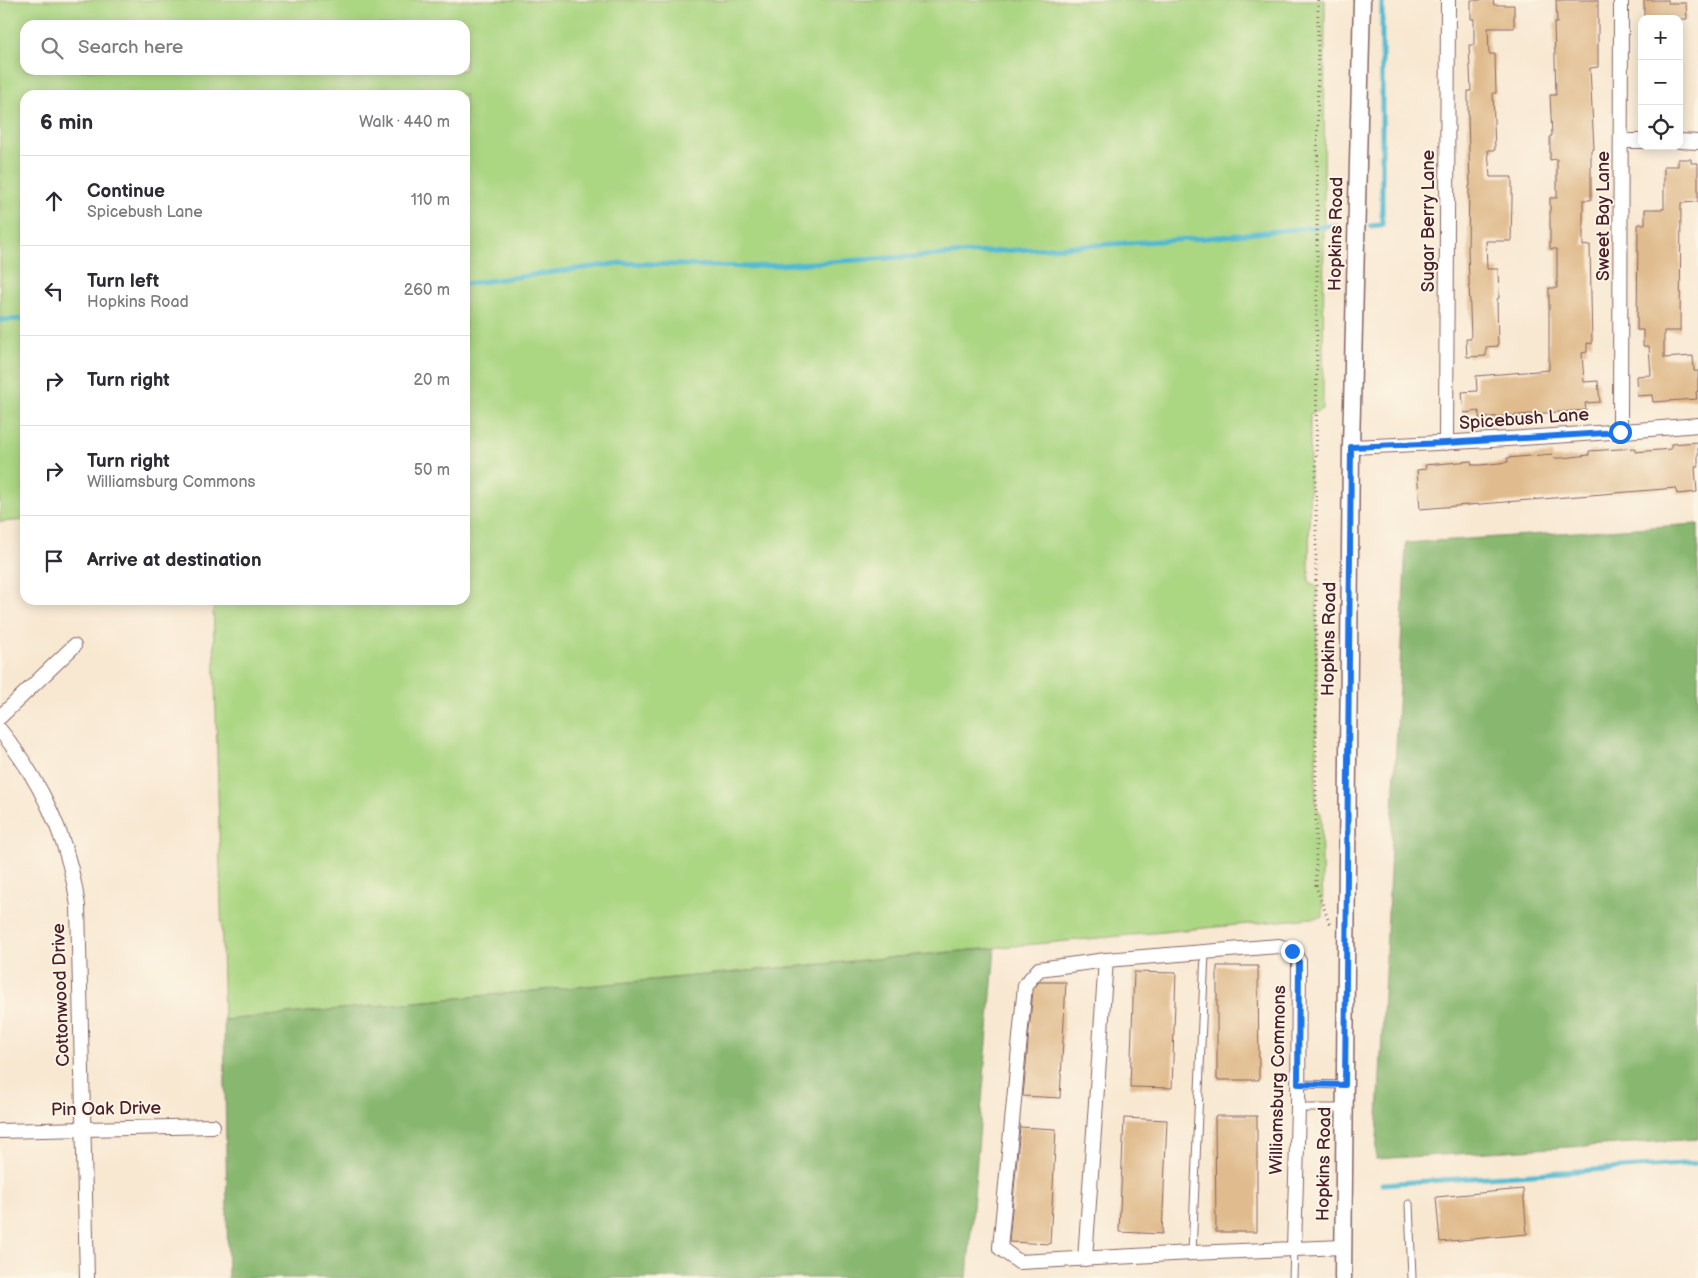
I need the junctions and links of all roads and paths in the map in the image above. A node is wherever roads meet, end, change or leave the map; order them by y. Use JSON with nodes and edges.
{"nodes":[{"id":1,"x":1318,"y":0,"type":"edge"},
{"id":2,"x":1362,"y":0,"type":"edge"},
{"id":3,"x":1448,"y":0,"type":"edge"},
{"id":4,"x":1621,"y":0,"type":"edge"},
{"id":5,"x":1622,"y":141,"type":"junction"},
{"id":6,"x":1638,"y":141,"type":"edge"},
{"id":7,"x":1683,"y":141,"type":"edge"},
{"id":8,"x":1698,"y":142,"type":"edge"},
{"id":9,"x":1698,"y":425,"type":"edge"},
{"id":10,"x":1620,"y":432,"type":"junction"},
{"id":11,"x":1446,"y":443,"type":"junction"},
{"id":12,"x":1351,"y":447,"type":"junction"},
{"id":13,"x":74,"y":646,"type":"dead end"},
{"id":14,"x":0,"y":717,"type":"edge"},
{"id":15,"x":0,"y":730,"type":"edge"},
{"id":16,"x":1330,"y":927,"type":"dead end"},
{"id":17,"x":1205,"y":952,"type":"junction"},
{"id":18,"x":1106,"y":960,"type":"junction"},
{"id":19,"x":1298,"y":1084,"type":"junction"},
{"id":20,"x":1345,"y":1085,"type":"junction"},
{"id":21,"x":1298,"y":1108,"type":"junction"},
{"id":22,"x":1345,"y":1108,"type":"junction"},
{"id":23,"x":213,"y":1126,"type":"dead end"},
{"id":24,"x":84,"y":1128,"type":"junction"},
{"id":25,"x":0,"y":1131,"type":"edge"},
{"id":26,"x":1409,"y":1204,"type":"dead end"},
{"id":27,"x":1343,"y":1247,"type":"junction"},
{"id":28,"x":1294,"y":1249,"type":"junction"},
{"id":29,"x":1192,"y":1253,"type":"junction"},
{"id":30,"x":1085,"y":1259,"type":"junction"},
{"id":31,"x":87,"y":1278,"type":"edge"},
{"id":32,"x":1293,"y":1278,"type":"edge"},
{"id":33,"x":1343,"y":1278,"type":"edge"},
{"id":34,"x":1412,"y":1278,"type":"edge"}],
"edges":[{"from":1,"to":16,"type":"path"},
{"from":2,"to":12,"type":"street","name":"Hopkins Road"},
{"from":3,"to":11,"type":"street","name":"Sugar Berry Lane"},
{"from":4,"to":5,"type":"street","name":"Sweet Bay Lane"},
{"from":5,"to":6,"type":"street"},
{"from":5,"to":10,"type":"street","name":"Sweet Bay Lane"},
{"from":7,"to":8,"type":"street"},
{"from":9,"to":10,"type":"street","name":"Spicebush Lane"},
{"from":10,"to":11,"type":"street","name":"Spicebush Lane"},
{"from":11,"to":12,"type":"street","name":"Spicebush Lane"},
{"from":12,"to":20,"type":"street","name":"Hopkins Road"},
{"from":13,"to":14,"type":"street"},
{"from":15,"to":24,"type":"street","name":"Cottonwood Drive"},
{"from":17,"to":18,"type":"street","name":"Williamsburg Commons"},
{"from":17,"to":19,"type":"street","name":"Williamsburg Commons"},
{"from":17,"to":29,"type":"lane"},
{"from":18,"to":30,"type":"street"},
{"from":18,"to":30,"type":"street","name":"Williamsburg Commons"},
{"from":19,"to":20,"type":"lane"},
{"from":19,"to":21,"type":"street","name":"Williamsburg Commons"},
{"from":20,"to":22,"type":"street","name":"Hopkins Road"},
{"from":21,"to":22,"type":"lane"},
{"from":21,"to":28,"type":"street","name":"Williamsburg Commons"},
{"from":22,"to":27,"type":"street","name":"Hopkins Road"},
{"from":23,"to":24,"type":"street","name":"Pin Oak Drive"},
{"from":24,"to":25,"type":"street","name":"Pin Oak Drive"},
{"from":24,"to":31,"type":"street","name":"Cottonwood Drive"},
{"from":26,"to":34,"type":"lane"},
{"from":27,"to":28,"type":"street","name":"Williamsburg Commons"},
{"from":27,"to":33,"type":"street","name":"Hopkins Road"},
{"from":28,"to":29,"type":"street","name":"Williamsburg Commons"},
{"from":28,"to":32,"type":"lane"},
{"from":29,"to":30,"type":"street","name":"Williamsburg Commons"}]}
